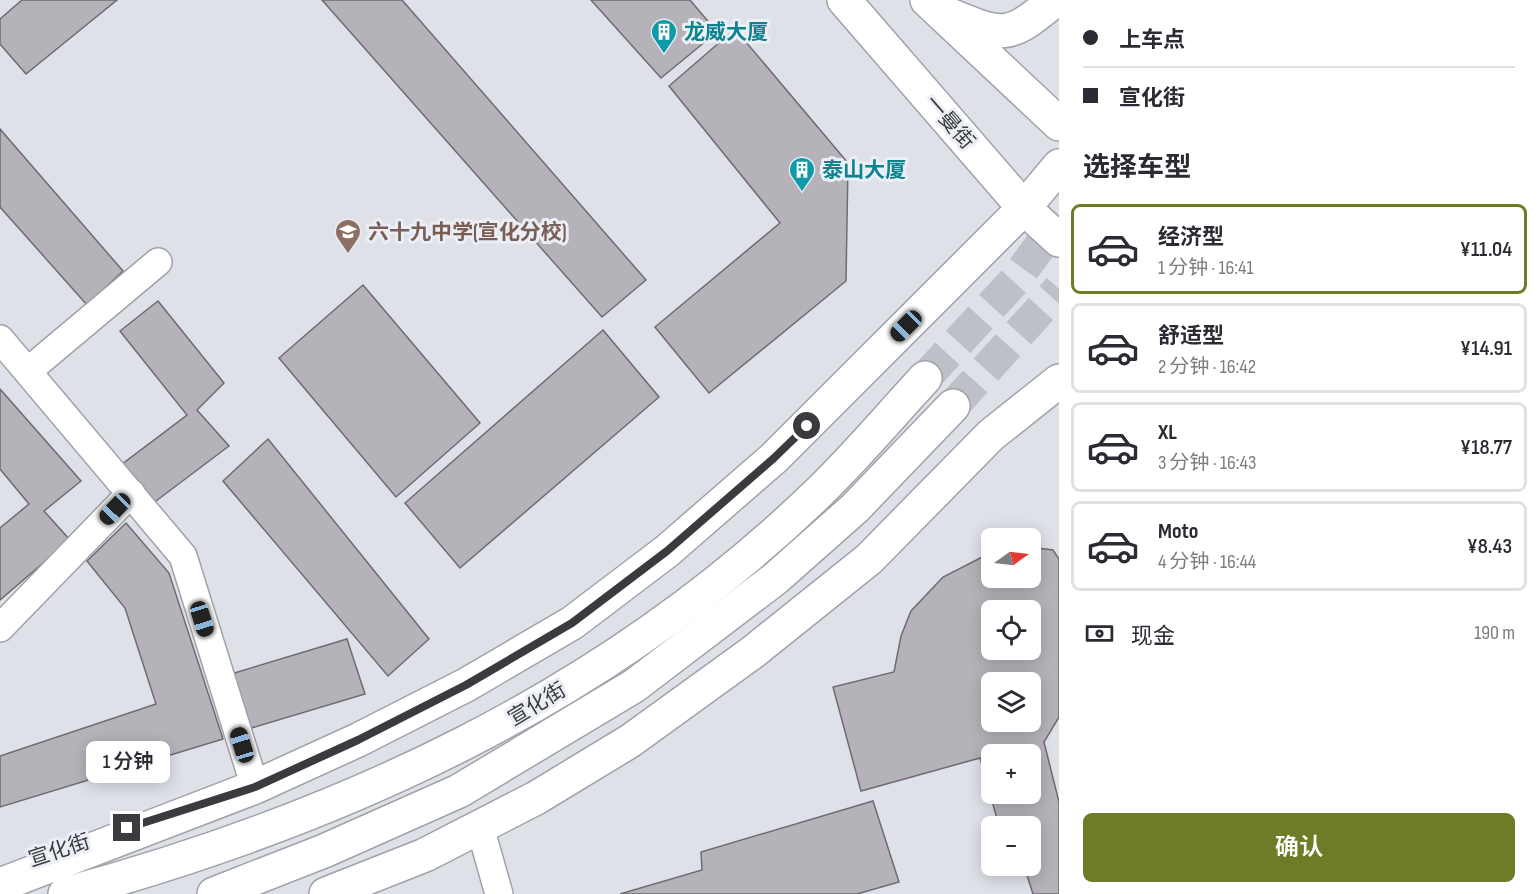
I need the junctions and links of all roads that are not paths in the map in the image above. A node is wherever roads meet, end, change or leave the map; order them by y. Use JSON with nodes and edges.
{"nodes":[{"id":1,"x":844,"y":0,"type":"edge"},
{"id":2,"x":1055,"y":0,"type":"edge"},
{"id":3,"x":931,"y":4,"type":"edge"},
{"id":4,"x":1059,"y":124,"type":"edge"},
{"id":5,"x":1059,"y":166,"type":"edge"},
{"id":6,"x":1024,"y":208,"type":"junction"},
{"id":7,"x":1059,"y":240,"type":"edge"},
{"id":8,"x":158,"y":262,"type":"dead end"},
{"id":9,"x":0,"y":339,"type":"edge"},
{"id":10,"x":28,"y":371,"type":"junction"},
{"id":11,"x":926,"y":378,"type":"tunnel mouth"},
{"id":12,"x":1059,"y":381,"type":"edge"},
{"id":13,"x":953,"y":406,"type":"tunnel mouth"},
{"id":14,"x":131,"y":493,"type":"junction"},
{"id":15,"x":0,"y":628,"type":"edge"},
{"id":16,"x":255,"y":787,"type":"junction"},
{"id":17,"x":480,"y":827,"type":"junction"},
{"id":18,"x":0,"y":868,"type":"edge"},
{"id":19,"x":0,"y":885,"type":"edge"},
{"id":20,"x":65,"y":894,"type":"edge"},
{"id":21,"x":214,"y":894,"type":"edge"},
{"id":22,"x":326,"y":894,"type":"edge"},
{"id":23,"x":499,"y":894,"type":"edge"}],
"edges":[{"from":1,"to":6,"type":"main road","name":"一曼街"},
{"from":2,"to":3,"type":"main road"},
{"from":3,"to":4,"type":"main road"},
{"from":5,"to":6,"type":"main road"},
{"from":6,"to":7,"type":"main road","name":"一曼街"},
{"from":6,"to":16,"type":"main road"},
{"from":8,"to":10,"type":"street"},
{"from":9,"to":10,"type":"street"},
{"from":10,"to":14,"type":"street"},
{"from":11,"to":20,"type":"main road","name":"宣化街"},
{"from":12,"to":17,"type":"main road"},
{"from":13,"to":21,"type":"main road"},
{"from":14,"to":15,"type":"street"},
{"from":14,"to":16,"type":"street"},
{"from":16,"to":18,"type":"main road","name":"宣化街"},
{"from":16,"to":19,"type":"main road"},
{"from":17,"to":22,"type":"main road"},
{"from":17,"to":23,"type":"street"}]}
